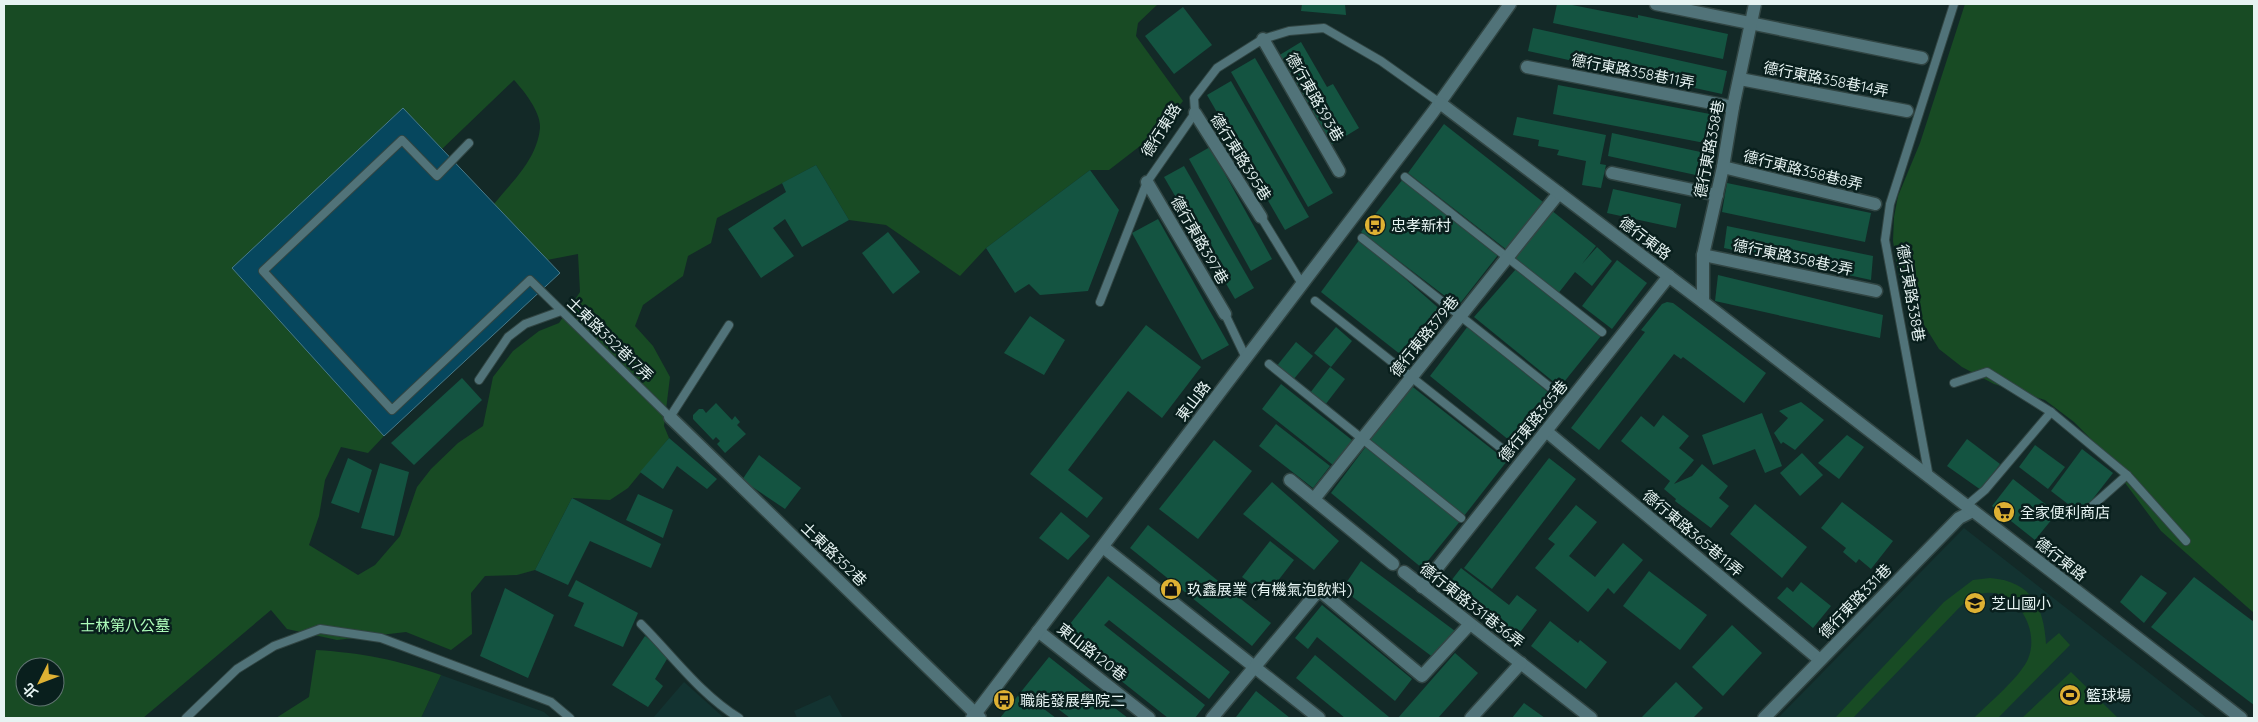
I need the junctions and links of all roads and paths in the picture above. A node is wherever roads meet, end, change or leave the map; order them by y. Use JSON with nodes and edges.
{"nodes":[{"id":1,"x":1510,"y":4,"type":"edge"},
{"id":2,"x":1656,"y":4,"type":"edge"},
{"id":3,"x":1755,"y":4,"type":"edge"},
{"id":4,"x":1954,"y":4,"type":"edge"},
{"id":5,"x":1752,"y":23,"type":"junction"},
{"id":6,"x":1263,"y":39,"type":"junction"},
{"id":7,"x":1922,"y":58,"type":"dead end"},
{"id":8,"x":1527,"y":67,"type":"dead end"},
{"id":9,"x":1740,"y":78,"type":"junction"},
{"id":10,"x":1440,"y":102,"type":"junction"},
{"id":11,"x":1733,"y":107,"type":"junction"},
{"id":12,"x":1907,"y":111,"type":"dead end"},
{"id":13,"x":1195,"y":113,"type":"junction"},
{"id":14,"x":469,"y":143,"type":"dead end"},
{"id":15,"x":1723,"y":167,"type":"junction"},
{"id":16,"x":1339,"y":171,"type":"dead end"},
{"id":17,"x":1612,"y":173,"type":"dead end"},
{"id":18,"x":1405,"y":178,"type":"dead end"},
{"id":19,"x":1147,"y":182,"type":"junction"},
{"id":20,"x":1559,"y":193,"type":"junction"},
{"id":21,"x":1717,"y":195,"type":"junction"},
{"id":22,"x":1875,"y":204,"type":"dead end"},
{"id":23,"x":1261,"y":217,"type":"joint"},
{"id":24,"x":1362,"y":238,"type":"dead end"},
{"id":25,"x":1704,"y":255,"type":"junction"},
{"id":26,"x":1507,"y":258,"type":"junction"},
{"id":27,"x":1669,"y":276,"type":"junction"},
{"id":28,"x":1302,"y":284,"type":"junction"},
{"id":29,"x":1876,"y":291,"type":"dead end"},
{"id":30,"x":1315,"y":301,"type":"dead end"},
{"id":31,"x":1100,"y":302,"type":"dead end"},
{"id":32,"x":1703,"y":302,"type":"junction"},
{"id":33,"x":561,"y":311,"type":"junction"},
{"id":34,"x":1225,"y":314,"type":"joint"},
{"id":35,"x":1460,"y":316,"type":"junction"},
{"id":36,"x":729,"y":325,"type":"dead end"},
{"id":37,"x":1602,"y":332,"type":"dead end"},
{"id":38,"x":1246,"y":358,"type":"junction"},
{"id":39,"x":1269,"y":364,"type":"dead end"},
{"id":40,"x":1412,"y":377,"type":"junction"},
{"id":41,"x":479,"y":380,"type":"dead end"},
{"id":42,"x":1954,"y":383,"type":"dead end"},
{"id":43,"x":1556,"y":392,"type":"dead end"},
{"id":44,"x":2051,"y":412,"type":"junction"},
{"id":45,"x":670,"y":417,"type":"junction"},
{"id":46,"x":1546,"y":431,"type":"junction"},
{"id":47,"x":1362,"y":439,"type":"junction"},
{"id":48,"x":1510,"y":455,"type":"dead end"},
{"id":49,"x":2127,"y":475,"type":"junction"},
{"id":50,"x":1929,"y":477,"type":"junction"},
{"id":51,"x":1290,"y":480,"type":"dead end"},
{"id":52,"x":1314,"y":499,"type":"junction"},
{"id":53,"x":2091,"y":507,"type":"dead end"},
{"id":54,"x":1969,"y":509,"type":"junction"},
{"id":55,"x":1461,"y":518,"type":"dead end"},
{"id":56,"x":2186,"y":541,"type":"dead end"},
{"id":57,"x":1103,"y":547,"type":"junction"},
{"id":58,"x":1393,"y":564,"type":"dead end"},
{"id":59,"x":1404,"y":572,"type":"dead end"},
{"id":60,"x":1422,"y":587,"type":"junction"},
{"id":61,"x":641,"y":624,"type":"dead end"},
{"id":62,"x":1470,"y":624,"type":"junction"},
{"id":63,"x":1038,"y":631,"type":"junction"},
{"id":64,"x":1820,"y":660,"type":"junction"},
{"id":65,"x":1521,"y":663,"type":"junction"},
{"id":66,"x":1256,"y":668,"type":"junction"},
{"id":67,"x":976,"y":717,"type":"edge"},
{"id":68,"x":186,"y":718,"type":"edge"},
{"id":69,"x":570,"y":718,"type":"edge"},
{"id":70,"x":739,"y":718,"type":"edge"},
{"id":71,"x":1149,"y":718,"type":"edge"},
{"id":72,"x":1212,"y":718,"type":"edge"},
{"id":73,"x":1319,"y":718,"type":"edge"},
{"id":74,"x":1471,"y":718,"type":"edge"},
{"id":75,"x":1591,"y":718,"type":"edge"},
{"id":76,"x":1764,"y":718,"type":"edge"},
{"id":77,"x":2241,"y":718,"type":"edge"}],
"edges":[{"from":1,"to":10,"type":"street"},
{"from":2,"to":5,"type":"street"},
{"from":3,"to":5,"type":"street","name":"德行東路358巷"},
{"from":4,"to":50,"type":"lane","name":"德行東路338巷"},
{"from":5,"to":7,"type":"street"},
{"from":5,"to":9,"type":"street","name":"德行東路358巷"},
{"from":6,"to":10,"type":"lane","name":"德行東路"},
{"from":6,"to":13,"type":"lane","name":"德行東路"},
{"from":6,"to":16,"type":"street","name":"德行東路393巷"},
{"from":8,"to":11,"type":"street","name":"德行東路358巷11弄"},
{"from":9,"to":11,"type":"street","name":"德行東路358巷"},
{"from":9,"to":12,"type":"street","name":"德行東路358巷14弄"},
{"from":10,"to":20,"type":"street","name":"德行東路"},
{"from":10,"to":28,"type":"street","name":"東山路"},
{"from":11,"to":15,"type":"street","name":"德行東路358巷"},
{"from":13,"to":19,"type":"lane","name":"德行東路"},
{"from":13,"to":23,"type":"street","name":"德行東路395巷"},
{"from":14,"to":33,"type":"lane","name":"士東路352巷17弄"},
{"from":15,"to":21,"type":"street","name":"德行東路358巷"},
{"from":15,"to":22,"type":"street","name":"德行東路358巷8弄"},
{"from":17,"to":21,"type":"street"},
{"from":18,"to":26,"type":"lane"},
{"from":19,"to":31,"type":"lane","name":"德行東路"},
{"from":19,"to":34,"type":"street","name":"德行東路397巷"},
{"from":20,"to":26,"type":"street","name":"德行東路379巷"},
{"from":20,"to":27,"type":"street","name":"德行東路"},
{"from":21,"to":25,"type":"street","name":"德行東路358巷"},
{"from":23,"to":28,"type":"lane"},
{"from":24,"to":35,"type":"lane"},
{"from":25,"to":29,"type":"street","name":"德行東路358巷2弄"},
{"from":25,"to":32,"type":"street","name":"德行東路358巷"},
{"from":26,"to":35,"type":"street","name":"德行東路379巷"},
{"from":26,"to":37,"type":"lane"},
{"from":27,"to":32,"type":"street","name":"德行東路"},
{"from":27,"to":46,"type":"street","name":"德行東路365巷"},
{"from":28,"to":38,"type":"street","name":"東山路"},
{"from":30,"to":40,"type":"lane"},
{"from":32,"to":50,"type":"street","name":"德行東路"},
{"from":33,"to":41,"type":"lane"},
{"from":33,"to":45,"type":"lane","name":"士東路352巷17弄"},
{"from":34,"to":38,"type":"lane"},
{"from":35,"to":40,"type":"street","name":"德行東路379巷"},
{"from":35,"to":43,"type":"lane"},
{"from":36,"to":45,"type":"lane"},
{"from":38,"to":57,"type":"street","name":"東山路"},
{"from":39,"to":47,"type":"lane"},
{"from":40,"to":47,"type":"street","name":"德行東路379巷"},
{"from":40,"to":48,"type":"lane"},
{"from":42,"to":44,"type":"lane"},
{"from":44,"to":49,"type":"lane"},
{"from":44,"to":54,"type":"lane"},
{"from":45,"to":67,"type":"street","name":"士東路352巷"},
{"from":46,"to":60,"type":"street","name":"德行東路365巷"},
{"from":46,"to":64,"type":"street","name":"德行東路365巷11弄"},
{"from":47,"to":52,"type":"street","name":"德行東路379巷"},
{"from":47,"to":55,"type":"lane"},
{"from":49,"to":53,"type":"lane"},
{"from":49,"to":56,"type":"lane"},
{"from":50,"to":54,"type":"street","name":"德行東路"},
{"from":51,"to":52,"type":"street"},
{"from":52,"to":58,"type":"street"},
{"from":54,"to":64,"type":"street","name":"德行東路331巷"},
{"from":54,"to":77,"type":"street","name":"德行東路"},
{"from":57,"to":63,"type":"street","name":"東山路"},
{"from":57,"to":66,"type":"street"},
{"from":59,"to":60,"type":"street","name":"德行東路331巷36弄"},
{"from":60,"to":62,"type":"street","name":"德行東路331巷36弄"},
{"from":61,"to":70,"type":"lane"},
{"from":62,"to":65,"type":"street","name":"德行東路331巷36弄"},
{"from":62,"to":66,"type":"street"},
{"from":63,"to":67,"type":"street","name":"東山路"},
{"from":63,"to":71,"type":"street","name":"東山路120巷"},
{"from":64,"to":76,"type":"street","name":"德行東路331巷"},
{"from":65,"to":74,"type":"street"},
{"from":65,"to":75,"type":"street"},
{"from":66,"to":72,"type":"street"},
{"from":66,"to":73,"type":"street"},
{"from":68,"to":69,"type":"lane"}]}
